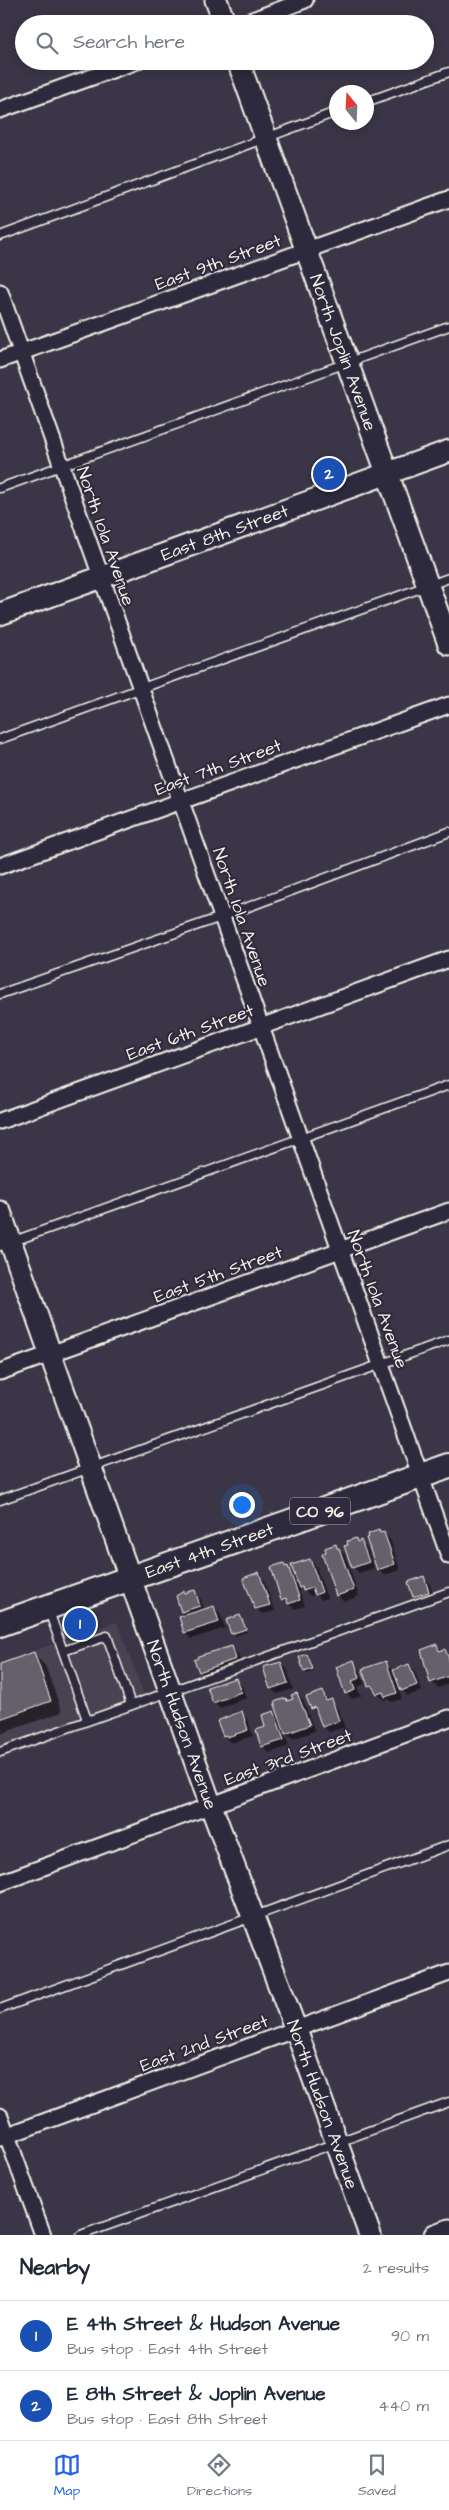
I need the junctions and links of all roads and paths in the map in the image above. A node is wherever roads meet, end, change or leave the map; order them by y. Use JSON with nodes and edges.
{"nodes":[{"id":1,"x":216,"y":0,"type":"edge"},
{"id":2,"x":306,"y":0,"type":"edge"},
{"id":3,"x":221,"y":15,"type":"edge"},
{"id":4,"x":266,"y":15,"type":"edge"},
{"id":5,"x":112,"y":70,"type":"edge"},
{"id":6,"x":241,"y":70,"type":"edge"},
{"id":7,"x":449,"y":72,"type":"edge"},
{"id":8,"x":374,"y":99,"type":"edge"},
{"id":9,"x":0,"y":110,"type":"edge"},
{"id":10,"x":329,"y":115,"type":"edge"},
{"id":11,"x":266,"y":138,"type":"junction"},
{"id":12,"x":449,"y":198,"type":"edge"},
{"id":13,"x":0,"y":236,"type":"edge"},
{"id":14,"x":308,"y":250,"type":"junction"},
{"id":15,"x":0,"y":292,"type":"edge"},
{"id":16,"x":449,"y":326,"type":"edge"},
{"id":17,"x":21,"y":352,"type":"junction"},
{"id":18,"x":0,"y":360,"type":"edge"},
{"id":19,"x":347,"y":362,"type":"junction"},
{"id":20,"x":449,"y":451,"type":"edge"},
{"id":21,"x":61,"y":466,"type":"junction"},
{"id":22,"x":387,"y":474,"type":"junction"},
{"id":23,"x":0,"y":488,"type":"edge"},
{"id":24,"x":100,"y":578,"type":"junction"},
{"id":25,"x":449,"y":578,"type":"edge"},
{"id":26,"x":428,"y":586,"type":"junction"},
{"id":27,"x":0,"y":614,"type":"edge"},
{"id":28,"x":449,"y":644,"type":"edge"},
{"id":29,"x":140,"y":688,"type":"junction"},
{"id":30,"x":449,"y":705,"type":"edge"},
{"id":31,"x":0,"y":739,"type":"edge"},
{"id":32,"x":180,"y":801,"type":"junction"},
{"id":33,"x":449,"y":832,"type":"edge"},
{"id":34,"x":0,"y":866,"type":"edge"},
{"id":35,"x":224,"y":916,"type":"junction"},
{"id":36,"x":449,"y":959,"type":"edge"},
{"id":37,"x":0,"y":994,"type":"edge"},
{"id":38,"x":260,"y":1026,"type":"junction"},
{"id":39,"x":449,"y":1085,"type":"edge"},
{"id":40,"x":0,"y":1121,"type":"edge"},
{"id":41,"x":301,"y":1138,"type":"junction"},
{"id":42,"x":449,"y":1211,"type":"edge"},
{"id":43,"x":0,"y":1212,"type":"edge"},
{"id":44,"x":5,"y":1244,"type":"edge"},
{"id":45,"x":341,"y":1250,"type":"junction"},
{"id":46,"x":449,"y":1340,"type":"edge"},
{"id":47,"x":50,"y":1354,"type":"junction"},
{"id":48,"x":382,"y":1364,"type":"junction"},
{"id":49,"x":0,"y":1372,"type":"edge"},
{"id":50,"x":449,"y":1466,"type":"edge"},
{"id":51,"x":92,"y":1468,"type":"junction"},
{"id":52,"x":421,"y":1476,"type":"junction"},
{"id":53,"x":0,"y":1500,"type":"edge"},
{"id":54,"x":449,"y":1556,"type":"edge"},
{"id":55,"x":129,"y":1574,"type":"junction"},
{"id":56,"x":449,"y":1592,"type":"edge"},
{"id":57,"x":48,"y":1607,"type":"junction"},
{"id":58,"x":0,"y":1624,"type":"edge"},
{"id":59,"x":63,"y":1651,"type":"junction"},
{"id":60,"x":170,"y":1691,"type":"junction"},
{"id":61,"x":131,"y":1705,"type":"junction"},
{"id":62,"x":449,"y":1718,"type":"edge"},
{"id":63,"x":87,"y":1720,"type":"junction"},
{"id":64,"x":0,"y":1752,"type":"edge"},
{"id":65,"x":210,"y":1806,"type":"junction"},
{"id":66,"x":449,"y":1845,"type":"edge"},
{"id":67,"x":0,"y":1883,"type":"edge"},
{"id":68,"x":253,"y":1917,"type":"junction"},
{"id":69,"x":449,"y":1973,"type":"edge"},
{"id":70,"x":0,"y":2009,"type":"edge"},
{"id":71,"x":296,"y":2030,"type":"junction"},
{"id":72,"x":449,"y":2102,"type":"edge"},
{"id":73,"x":0,"y":2116,"type":"edge"},
{"id":74,"x":4,"y":2137,"type":"edge"},
{"id":75,"x":337,"y":2143,"type":"junction"},
{"id":76,"x":449,"y":2230,"type":"edge"},
{"id":77,"x":43,"y":2235,"type":"edge"},
{"id":78,"x":81,"y":2235,"type":"edge"},
{"id":79,"x":370,"y":2235,"type":"edge"},
{"id":80,"x":435,"y":2235,"type":"edge"}],
"edges":[{"from":1,"to":3,"type":"street"},
{"from":2,"to":4,"type":"street"},
{"from":5,"to":9,"type":"street"},
{"from":6,"to":11,"type":"street","name":"North Joplin Avenue"},
{"from":7,"to":8,"type":"lane"},
{"from":10,"to":11,"type":"lane"},
{"from":11,"to":13,"type":"lane"},
{"from":11,"to":14,"type":"street","name":"North Joplin Avenue"},
{"from":12,"to":14,"type":"street","name":"East 9th Street"},
{"from":14,"to":17,"type":"street","name":"East 9th Street"},
{"from":14,"to":19,"type":"street","name":"North Joplin Avenue"},
{"from":15,"to":17,"type":"street","name":"North Iola Avenue"},
{"from":16,"to":19,"type":"lane"},
{"from":17,"to":18,"type":"street","name":"East 9th Street"},
{"from":17,"to":21,"type":"street","name":"North Iola Avenue"},
{"from":19,"to":21,"type":"lane"},
{"from":19,"to":22,"type":"street","name":"North Joplin Avenue"},
{"from":20,"to":22,"type":"street","name":"East 8th Street"},
{"from":21,"to":23,"type":"lane"},
{"from":21,"to":24,"type":"street","name":"North Iola Avenue"},
{"from":22,"to":24,"type":"street","name":"East 8th Street"},
{"from":22,"to":26,"type":"street","name":"North Joplin Avenue"},
{"from":24,"to":27,"type":"street","name":"East 8th Street"},
{"from":24,"to":29,"type":"street","name":"North Iola Avenue"},
{"from":25,"to":26,"type":"lane"},
{"from":26,"to":28,"type":"street","name":"North Joplin Avenue"},
{"from":26,"to":29,"type":"lane"},
{"from":29,"to":31,"type":"lane"},
{"from":29,"to":32,"type":"street","name":"North Iola Avenue"},
{"from":30,"to":32,"type":"street","name":"East 7th Street"},
{"from":32,"to":34,"type":"street","name":"East 7th Street"},
{"from":32,"to":35,"type":"street","name":"North Iola Avenue"},
{"from":33,"to":35,"type":"lane"},
{"from":35,"to":37,"type":"lane"},
{"from":35,"to":38,"type":"street","name":"North Iola Avenue"},
{"from":36,"to":38,"type":"street","name":"East 6th Street"},
{"from":38,"to":40,"type":"street","name":"East 6th Street"},
{"from":38,"to":41,"type":"street","name":"North Iola Avenue"},
{"from":39,"to":41,"type":"lane"},
{"from":41,"to":44,"type":"lane"},
{"from":41,"to":45,"type":"street","name":"North Iola Avenue"},
{"from":42,"to":45,"type":"street","name":"East 5th Street"},
{"from":43,"to":44,"type":"street","name":"North Hudson Avenue"},
{"from":44,"to":47,"type":"street","name":"North Hudson Avenue"},
{"from":45,"to":47,"type":"street","name":"East 5th Street"},
{"from":45,"to":48,"type":"street","name":"North Iola Avenue"},
{"from":46,"to":48,"type":"lane"},
{"from":47,"to":49,"type":"street","name":"East 5th Street"},
{"from":47,"to":51,"type":"street","name":"North Hudson Avenue"},
{"from":48,"to":51,"type":"lane"},
{"from":48,"to":52,"type":"street","name":"North Iola Avenue"},
{"from":50,"to":52,"type":"main road","name":"East 4th Street","number":"CO 96"},
{"from":51,"to":53,"type":"lane"},
{"from":51,"to":55,"type":"street","name":"North Hudson Avenue"},
{"from":52,"to":54,"type":"street","name":"North Iola Avenue"},
{"from":52,"to":55,"type":"main road","name":"East 4th Street","number":"CO 96"},
{"from":55,"to":57,"type":"main road","name":"East 4th Street","number":"CO 96"},
{"from":55,"to":60,"type":"street","name":"North Hudson Avenue"},
{"from":56,"to":60,"type":"lane"},
{"from":57,"to":58,"type":"main road","name":"East 4th Street","number":"CO 96"},
{"from":57,"to":59,"type":"lane"},
{"from":59,"to":61,"type":"lane"},
{"from":59,"to":63,"type":"lane"},
{"from":60,"to":61,"type":"lane"},
{"from":60,"to":65,"type":"street","name":"North Hudson Avenue"},
{"from":61,"to":63,"type":"lane"},
{"from":62,"to":65,"type":"street","name":"East 3rd Street"},
{"from":63,"to":64,"type":"lane"},
{"from":65,"to":67,"type":"street","name":"East 3rd Street"},
{"from":65,"to":68,"type":"street","name":"North Hudson Avenue"},
{"from":66,"to":68,"type":"lane"},
{"from":68,"to":70,"type":"lane"},
{"from":68,"to":71,"type":"street","name":"North Hudson Avenue"},
{"from":69,"to":71,"type":"street","name":"East 2nd Street"},
{"from":71,"to":74,"type":"street","name":"East 2nd Street"},
{"from":71,"to":75,"type":"street","name":"North Hudson Avenue"},
{"from":72,"to":75,"type":"lane"},
{"from":73,"to":74,"type":"street"},
{"from":74,"to":77,"type":"street"},
{"from":75,"to":78,"type":"lane"},
{"from":75,"to":79,"type":"street","name":"North Hudson Avenue"},
{"from":76,"to":80,"type":"street"}]}
